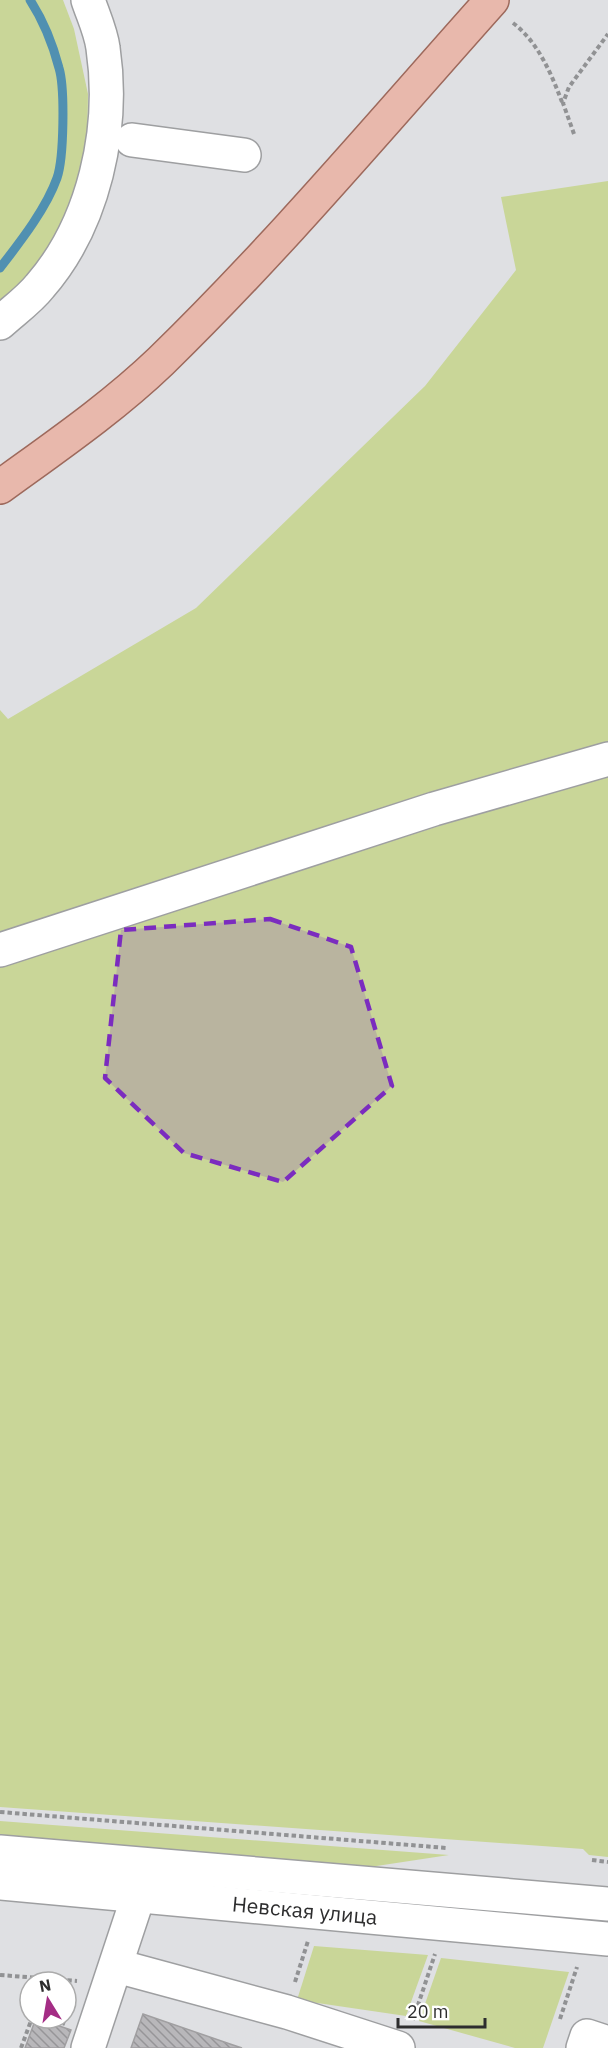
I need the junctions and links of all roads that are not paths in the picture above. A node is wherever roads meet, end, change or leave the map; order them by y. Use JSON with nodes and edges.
{"nodes":[{"id":1,"x":88,"y":0,"type":"edge"},
{"id":2,"x":500,"y":10,"type":"edge"},
{"id":3,"x":132,"y":141,"type":"dead end"},
{"id":4,"x":244,"y":155,"type":"dead end"},
{"id":5,"x":0,"y":324,"type":"edge"},
{"id":6,"x":0,"y":487,"type":"edge"},
{"id":7,"x":608,"y":759,"type":"edge"},
{"id":8,"x":0,"y":950,"type":"edge"},
{"id":9,"x":0,"y":1852,"type":"edge"},
{"id":10,"x":0,"y":1883,"type":"edge"},
{"id":11,"x":139,"y":1894,"type":"junction"},
{"id":12,"x":608,"y":1904,"type":"edge"},
{"id":13,"x":608,"y":1939,"type":"edge"},
{"id":14,"x":113,"y":1976,"type":"junction"},
{"id":15,"x":404,"y":2037,"type":"edge"},
{"id":16,"x":608,"y":2043,"type":"edge"},
{"id":17,"x":88,"y":2048,"type":"edge"},
{"id":18,"x":583,"y":2048,"type":"edge"}],
"edges":[{"from":1,"to":5,"type":"street"},
{"from":2,"to":6,"type":"main road"},
{"from":3,"to":4,"type":"street"},
{"from":7,"to":8,"type":"street"},
{"from":9,"to":12,"type":"street","name":"Невская улица"},
{"from":10,"to":11,"type":"street","name":"Невская улица"},
{"from":11,"to":13,"type":"street","name":"Невская улица"},
{"from":11,"to":14,"type":"street"},
{"from":14,"to":15,"type":"street"},
{"from":14,"to":17,"type":"street"},
{"from":16,"to":18,"type":"street"}]}
